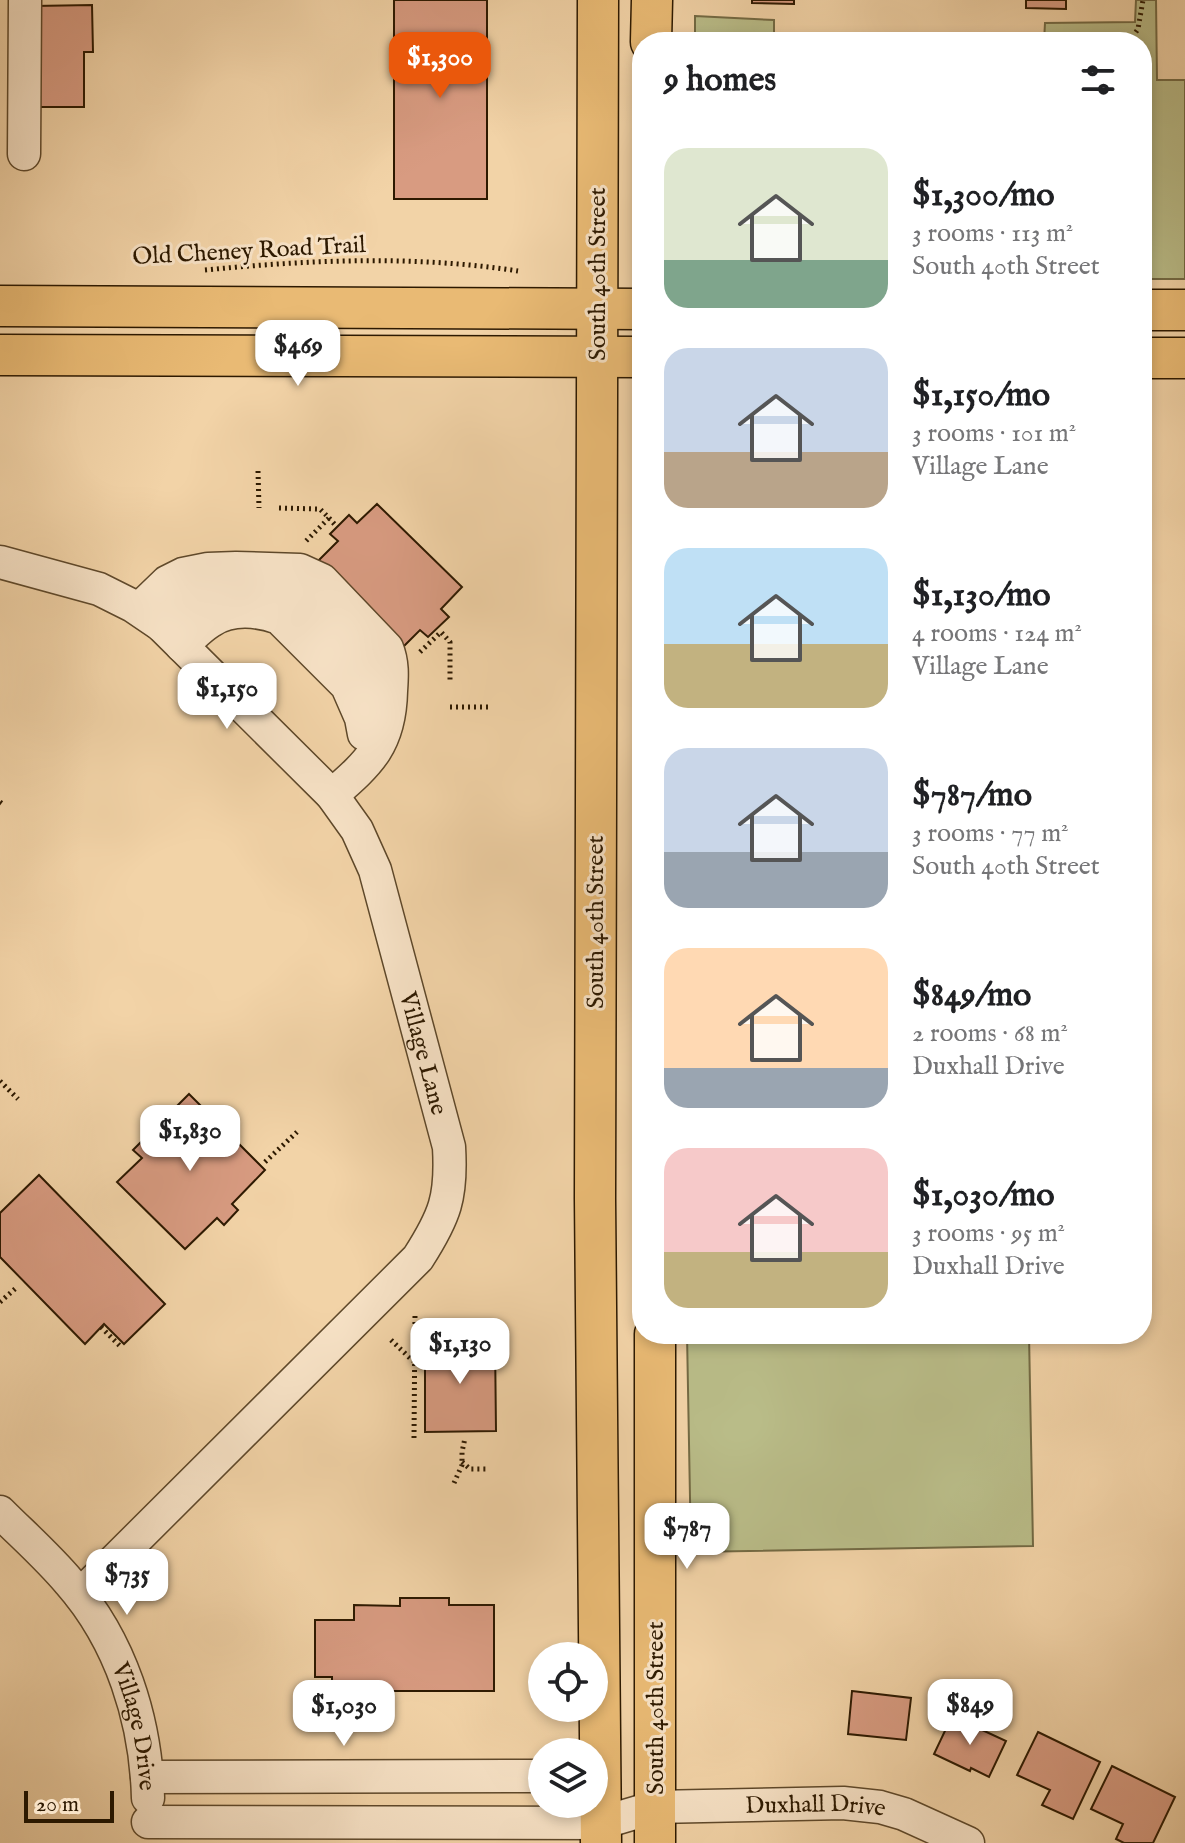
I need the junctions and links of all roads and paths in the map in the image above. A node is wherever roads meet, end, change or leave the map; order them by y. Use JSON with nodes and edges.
{"nodes":[{"id":1,"x":25,"y":0,"type":"edge"},
{"id":2,"x":598,"y":0,"type":"edge"},
{"id":3,"x":652,"y":0,"type":"edge"},
{"id":4,"x":1143,"y":0,"type":"edge"},
{"id":5,"x":651,"y":32,"type":"edge"},
{"id":6,"x":1136,"y":32,"type":"edge"},
{"id":7,"x":24,"y":154,"type":"dead end"},
{"id":8,"x":199,"y":270,"type":"dead end"},
{"id":9,"x":522,"y":272,"type":"dead end"},
{"id":10,"x":0,"y":306,"type":"edge"},
{"id":11,"x":596,"y":309,"type":"junction"},
{"id":12,"x":632,"y":309,"type":"edge"},
{"id":13,"x":1152,"y":310,"type":"edge"},
{"id":14,"x":1185,"y":310,"type":"edge"},
{"id":15,"x":0,"y":355,"type":"edge"},
{"id":16,"x":596,"y":357,"type":"junction"},
{"id":17,"x":632,"y":357,"type":"edge"},
{"id":18,"x":1152,"y":358,"type":"edge"},
{"id":19,"x":1185,"y":358,"type":"edge"},
{"id":20,"x":258,"y":471,"type":"dead end"},
{"id":21,"x":259,"y":508,"type":"dead end"},
{"id":22,"x":279,"y":508,"type":"dead end"},
{"id":23,"x":329,"y":518,"type":"junction"},
{"id":24,"x":337,"y":527,"type":"dead end"},
{"id":25,"x":298,"y":549,"type":"dead end"},
{"id":26,"x":0,"y":562,"type":"edge"},
{"id":27,"x":166,"y":632,"type":"junction"},
{"id":28,"x":410,"y":662,"type":"dead end"},
{"id":29,"x":450,"y":683,"type":"dead end"},
{"id":30,"x":450,"y":707,"type":"dead end"},
{"id":31,"x":489,"y":707,"type":"dead end"},
{"id":32,"x":362,"y":769,"type":"junction"},
{"id":33,"x":332,"y":795,"type":"junction"},
{"id":34,"x":0,"y":1081,"type":"edge"},
{"id":35,"x":18,"y":1099,"type":"dead end"},
{"id":36,"x":297,"y":1132,"type":"dead end"},
{"id":37,"x":265,"y":1162,"type":"dead end"},
{"id":38,"x":16,"y":1288,"type":"dead end"},
{"id":39,"x":0,"y":1302,"type":"edge"},
{"id":40,"x":415,"y":1316,"type":"dead end"},
{"id":41,"x":101,"y":1327,"type":"dead end"},
{"id":42,"x":391,"y":1340,"type":"dead end"},
{"id":43,"x":655,"y":1344,"type":"edge"},
{"id":44,"x":121,"y":1347,"type":"dead end"},
{"id":45,"x":414,"y":1363,"type":"junction"},
{"id":46,"x":414,"y":1412,"type":"junction"},
{"id":47,"x":425,"y":1412,"type":"dead end"},
{"id":48,"x":414,"y":1438,"type":"dead end"},
{"id":49,"x":465,"y":1438,"type":"dead end"},
{"id":50,"x":462,"y":1461,"type":"junction"},
{"id":51,"x":487,"y":1469,"type":"dead end"},
{"id":52,"x":454,"y":1483,"type":"dead end"},
{"id":53,"x":0,"y":1512,"type":"edge"},
{"id":54,"x":80,"y":1595,"type":"junction"},
{"id":55,"x":597,"y":1738,"type":"edge"},
{"id":56,"x":528,"y":1776,"type":"edge"},
{"id":57,"x":147,"y":1777,"type":"junction"},
{"id":58,"x":608,"y":1785,"type":"edge"},
{"id":59,"x":655,"y":1825,"type":"edge"},
{"id":60,"x":148,"y":1833,"type":"edge"},
{"id":61,"x":601,"y":1833,"type":"edge"},
{"id":62,"x":968,"y":1843,"type":"edge"}],
"edges":[{"from":1,"to":7,"type":"street"},
{"from":2,"to":11,"type":"main road","name":"South 40th Street"},
{"from":3,"to":5,"type":"main road"},
{"from":4,"to":6,"type":"path"},
{"from":8,"to":9,"type":"path","name":"Old Cheney Road Trail"},
{"from":10,"to":11,"type":"main road"},
{"from":11,"to":12,"type":"main road"},
{"from":11,"to":16,"type":"main road","name":"South 40th Street"},
{"from":13,"to":14,"type":"main road"},
{"from":15,"to":16,"type":"main road"},
{"from":16,"to":17,"type":"main road"},
{"from":16,"to":55,"type":"main road","name":"South 40th Street"},
{"from":18,"to":19,"type":"main road"},
{"from":20,"to":21,"type":"path"},
{"from":22,"to":23,"type":"path"},
{"from":23,"to":24,"type":"path"},
{"from":23,"to":25,"type":"path"},
{"from":26,"to":27,"type":"street","name":"Village Lane"},
{"from":27,"to":32,"type":"street"},
{"from":27,"to":32,"type":"street"},
{"from":27,"to":33,"type":"street","name":"Village Lane"},
{"from":28,"to":29,"type":"path"},
{"from":30,"to":31,"type":"path"},
{"from":32,"to":33,"type":"street"},
{"from":33,"to":54,"type":"street","name":"Village Lane"},
{"from":34,"to":35,"type":"path"},
{"from":36,"to":37,"type":"path"},
{"from":38,"to":39,"type":"path"},
{"from":40,"to":45,"type":"path"},
{"from":41,"to":44,"type":"path"},
{"from":42,"to":45,"type":"path"},
{"from":43,"to":59,"type":"main road","name":"South 40th Street"},
{"from":45,"to":46,"type":"path"},
{"from":46,"to":47,"type":"path"},
{"from":46,"to":48,"type":"path"},
{"from":49,"to":50,"type":"path"},
{"from":50,"to":51,"type":"path"},
{"from":50,"to":52,"type":"path"},
{"from":53,"to":54,"type":"street","name":"Village Drive"},
{"from":54,"to":57,"type":"street","name":"Village Drive"},
{"from":56,"to":57,"type":"street"},
{"from":57,"to":60,"type":"street","name":"Village Drive"},
{"from":58,"to":59,"type":"street"},
{"from":59,"to":61,"type":"street","name":"Duxhall Drive"},
{"from":59,"to":62,"type":"street","name":"Duxhall Drive"},
{"from":60,"to":61,"type":"street","name":"Duxhall Drive"}]}
